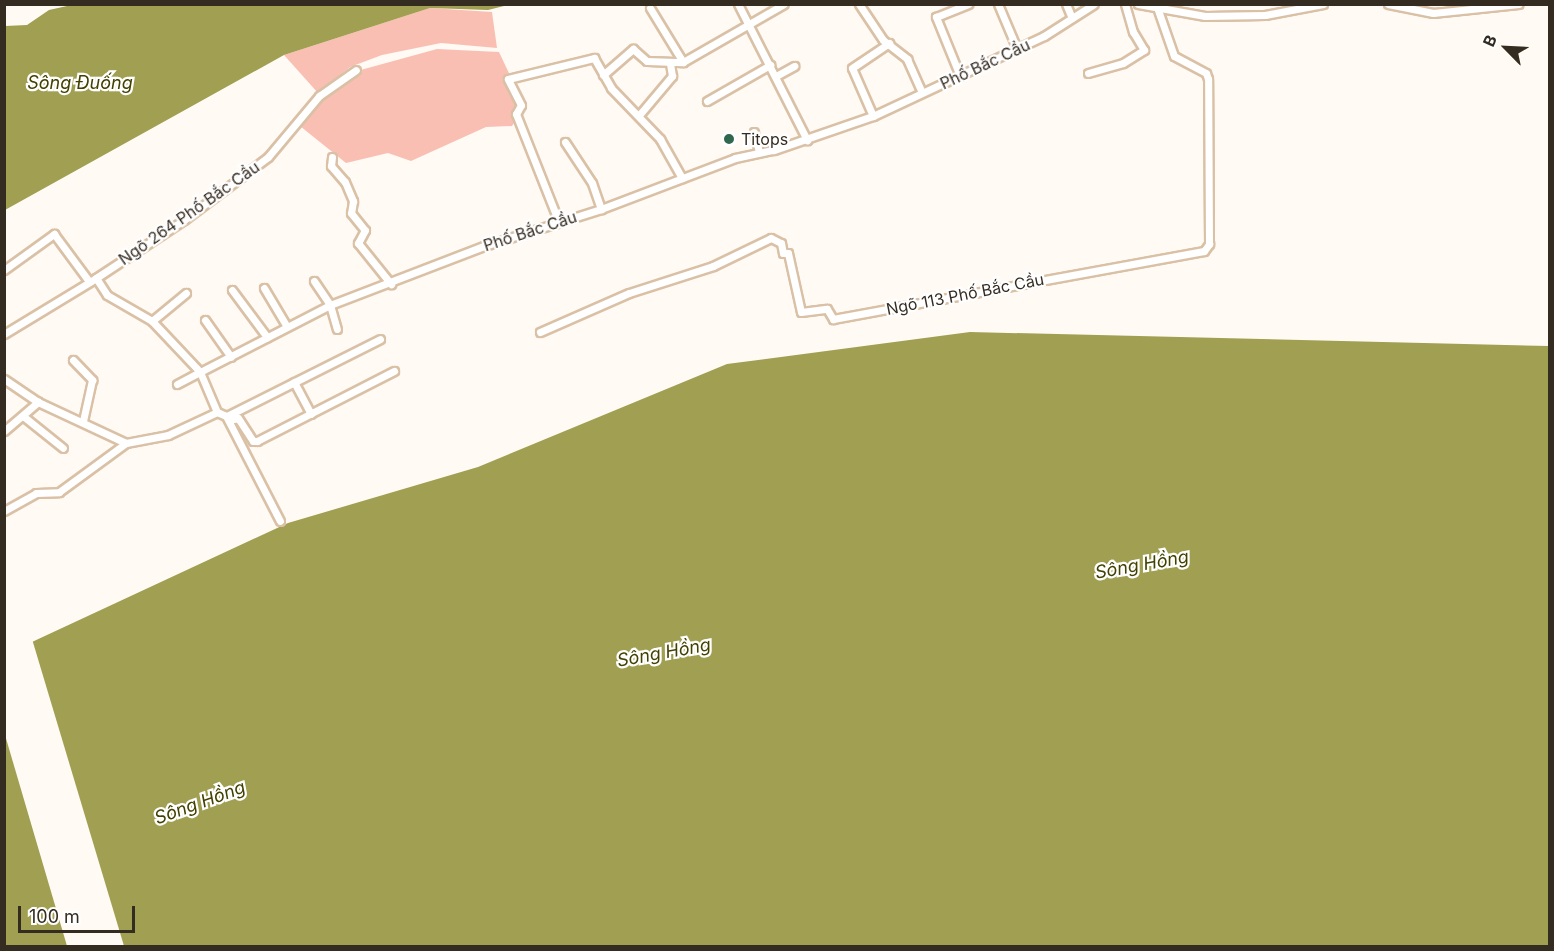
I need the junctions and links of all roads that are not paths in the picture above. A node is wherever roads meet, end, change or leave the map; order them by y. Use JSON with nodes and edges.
{"nodes":[{"id":1,"x":738,"y":4,"type":"edge"},
{"id":2,"x":767,"y":4,"type":"edge"},
{"id":3,"x":784,"y":4,"type":"edge"},
{"id":4,"x":859,"y":4,"type":"edge"},
{"id":5,"x":969,"y":4,"type":"edge"},
{"id":6,"x":998,"y":4,"type":"edge"},
{"id":7,"x":1066,"y":4,"type":"edge"},
{"id":8,"x":1094,"y":4,"type":"edge"},
{"id":9,"x":1125,"y":4,"type":"edge"},
{"id":10,"x":1138,"y":4,"type":"edge"},
{"id":11,"x":1323,"y":4,"type":"edge"},
{"id":12,"x":1388,"y":4,"type":"edge"},
{"id":13,"x":1519,"y":4,"type":"edge"},
{"id":14,"x":650,"y":8,"type":"dead end"},
{"id":15,"x":1158,"y":10,"type":"junction"},
{"id":16,"x":773,"y":11,"type":"junction"},
{"id":17,"x":1072,"y":18,"type":"junction"},
{"id":18,"x":750,"y":24,"type":"junction"},
{"id":19,"x":889,"y":43,"type":"junction"},
{"id":20,"x":1017,"y":49,"type":"junction"},
{"id":21,"x":683,"y":62,"type":"junction"},
{"id":22,"x":670,"y":63,"type":"junction"},
{"id":23,"x":770,"y":65,"type":"junction"},
{"id":24,"x":794,"y":66,"type":"dead end"},
{"id":25,"x":356,"y":70,"type":"dead end"},
{"id":26,"x":1088,"y":73,"type":"dead end"},
{"id":27,"x":603,"y":75,"type":"junction"},
{"id":28,"x":776,"y":76,"type":"junction"},
{"id":29,"x":960,"y":76,"type":"junction"},
{"id":30,"x":922,"y":92,"type":"junction"},
{"id":31,"x":707,"y":100,"type":"dead end"},
{"id":32,"x":640,"y":114,"type":"junction"},
{"id":33,"x":873,"y":116,"type":"junction"},
{"id":34,"x":754,"y":132,"type":"dead end"},
{"id":35,"x":807,"y":140,"type":"junction"},
{"id":36,"x":565,"y":142,"type":"dead end"},
{"id":37,"x":759,"y":152,"type":"junction"},
{"id":38,"x":332,"y":157,"type":"dead end"},
{"id":39,"x":682,"y":178,"type":"junction"},
{"id":40,"x":601,"y":209,"type":"junction"},
{"id":41,"x":558,"y":220,"type":"junction"},
{"id":42,"x":4,"y":270,"type":"edge"},
{"id":43,"x":92,"y":279,"type":"junction"},
{"id":44,"x":314,"y":282,"type":"dead end"},
{"id":45,"x":391,"y":284,"type":"junction"},
{"id":46,"x":264,"y":288,"type":"dead end"},
{"id":47,"x":232,"y":290,"type":"dead end"},
{"id":48,"x":186,"y":293,"type":"dead end"},
{"id":49,"x":330,"y":305,"type":"junction"},
{"id":50,"x":206,"y":320,"type":"dead end"},
{"id":51,"x":152,"y":321,"type":"junction"},
{"id":52,"x":286,"y":325,"type":"junction"},
{"id":53,"x":337,"y":329,"type":"dead end"},
{"id":54,"x":540,"y":332,"type":"dead end"},
{"id":55,"x":4,"y":334,"type":"edge"},
{"id":56,"x":267,"y":337,"type":"junction"},
{"id":57,"x":380,"y":339,"type":"dead end"},
{"id":58,"x":231,"y":357,"type":"junction"},
{"id":59,"x":73,"y":360,"type":"dead end"},
{"id":60,"x":394,"y":371,"type":"dead end"},
{"id":61,"x":200,"y":372,"type":"junction"},
{"id":62,"x":4,"y":379,"type":"edge"},
{"id":63,"x":294,"y":382,"type":"junction"},
{"id":64,"x":177,"y":384,"type":"dead end"},
{"id":65,"x":38,"y":402,"type":"junction"},
{"id":66,"x":217,"y":412,"type":"junction"},
{"id":67,"x":311,"y":414,"type":"junction"},
{"id":68,"x":23,"y":416,"type":"junction"},
{"id":69,"x":228,"y":418,"type":"junction"},
{"id":70,"x":83,"y":421,"type":"junction"},
{"id":71,"x":4,"y":431,"type":"edge"},
{"id":72,"x":126,"y":443,"type":"junction"},
{"id":73,"x":63,"y":448,"type":"dead end"},
{"id":74,"x":4,"y":510,"type":"edge"},
{"id":75,"x":280,"y":521,"type":"dead end"}],
"edges":[{"from":1,"to":18,"type":"street"},
{"from":2,"to":16,"type":"street"},
{"from":3,"to":16,"type":"street"},
{"from":4,"to":19,"type":"street"},
{"from":5,"to":29,"type":"street"},
{"from":6,"to":20,"type":"street"},
{"from":7,"to":17,"type":"street"},
{"from":8,"to":17,"type":"street","name":"Phố Bắc Cầu"},
{"from":9,"to":26,"type":"street"},
{"from":10,"to":15,"type":"street"},
{"from":11,"to":15,"type":"street"},
{"from":12,"to":13,"type":"street"},
{"from":14,"to":21,"type":"street"},
{"from":15,"to":54,"type":"street","name":"Ngõ 113 Phố Bắc Cầu"},
{"from":16,"to":18,"type":"street"},
{"from":17,"to":20,"type":"street","name":"Phố Bắc Cầu"},
{"from":18,"to":21,"type":"street"},
{"from":18,"to":23,"type":"street"},
{"from":19,"to":30,"type":"street"},
{"from":19,"to":33,"type":"street"},
{"from":20,"to":29,"type":"street","name":"Phố Bắc Cầu"},
{"from":21,"to":22,"type":"street"},
{"from":22,"to":27,"type":"street"},
{"from":22,"to":32,"type":"street"},
{"from":23,"to":28,"type":"street"},
{"from":23,"to":31,"type":"street"},
{"from":24,"to":28,"type":"street"},
{"from":25,"to":43,"type":"street","name":"Ngõ 264 Phố Bắc Cầu"},
{"from":27,"to":32,"type":"street"},
{"from":27,"to":41,"type":"street"},
{"from":28,"to":35,"type":"street"},
{"from":29,"to":30,"type":"street","name":"Phố Bắc Cầu"},
{"from":30,"to":33,"type":"street","name":"Phố Bắc Cầu"},
{"from":32,"to":39,"type":"street"},
{"from":33,"to":35,"type":"street","name":"Phố Bắc Cầu"},
{"from":34,"to":37,"type":"street"},
{"from":35,"to":37,"type":"street","name":"Phố Bắc Cầu"},
{"from":36,"to":40,"type":"street"},
{"from":37,"to":39,"type":"street","name":"Phố Bắc Cầu"},
{"from":38,"to":45,"type":"street"},
{"from":39,"to":40,"type":"street","name":"Phố Bắc Cầu"},
{"from":40,"to":41,"type":"street","name":"Phố Bắc Cầu"},
{"from":41,"to":45,"type":"street","name":"Phố Bắc Cầu"},
{"from":42,"to":43,"type":"street"},
{"from":43,"to":51,"type":"street"},
{"from":43,"to":55,"type":"street"},
{"from":44,"to":49,"type":"street"},
{"from":45,"to":49,"type":"street","name":"Phố Bắc Cầu"},
{"from":46,"to":52,"type":"street"},
{"from":47,"to":56,"type":"street"},
{"from":48,"to":51,"type":"street"},
{"from":49,"to":52,"type":"street","name":"Phố Bắc Cầu"},
{"from":49,"to":53,"type":"street"},
{"from":50,"to":58,"type":"street"},
{"from":51,"to":61,"type":"street"},
{"from":52,"to":56,"type":"street","name":"Phố Bắc Cầu"},
{"from":56,"to":58,"type":"street","name":"Phố Bắc Cầu"},
{"from":57,"to":63,"type":"street"},
{"from":58,"to":61,"type":"street","name":"Phố Bắc Cầu"},
{"from":59,"to":70,"type":"street"},
{"from":60,"to":67,"type":"street"},
{"from":61,"to":64,"type":"street","name":"Phố Bắc Cầu"},
{"from":61,"to":66,"type":"street"},
{"from":62,"to":65,"type":"street"},
{"from":63,"to":67,"type":"street"},
{"from":63,"to":69,"type":"street"},
{"from":65,"to":68,"type":"street"},
{"from":65,"to":70,"type":"street"},
{"from":66,"to":69,"type":"street"},
{"from":66,"to":72,"type":"street"},
{"from":67,"to":69,"type":"street"},
{"from":68,"to":71,"type":"street"},
{"from":68,"to":73,"type":"street"},
{"from":69,"to":75,"type":"street"},
{"from":70,"to":72,"type":"street"},
{"from":72,"to":74,"type":"street"}]}
